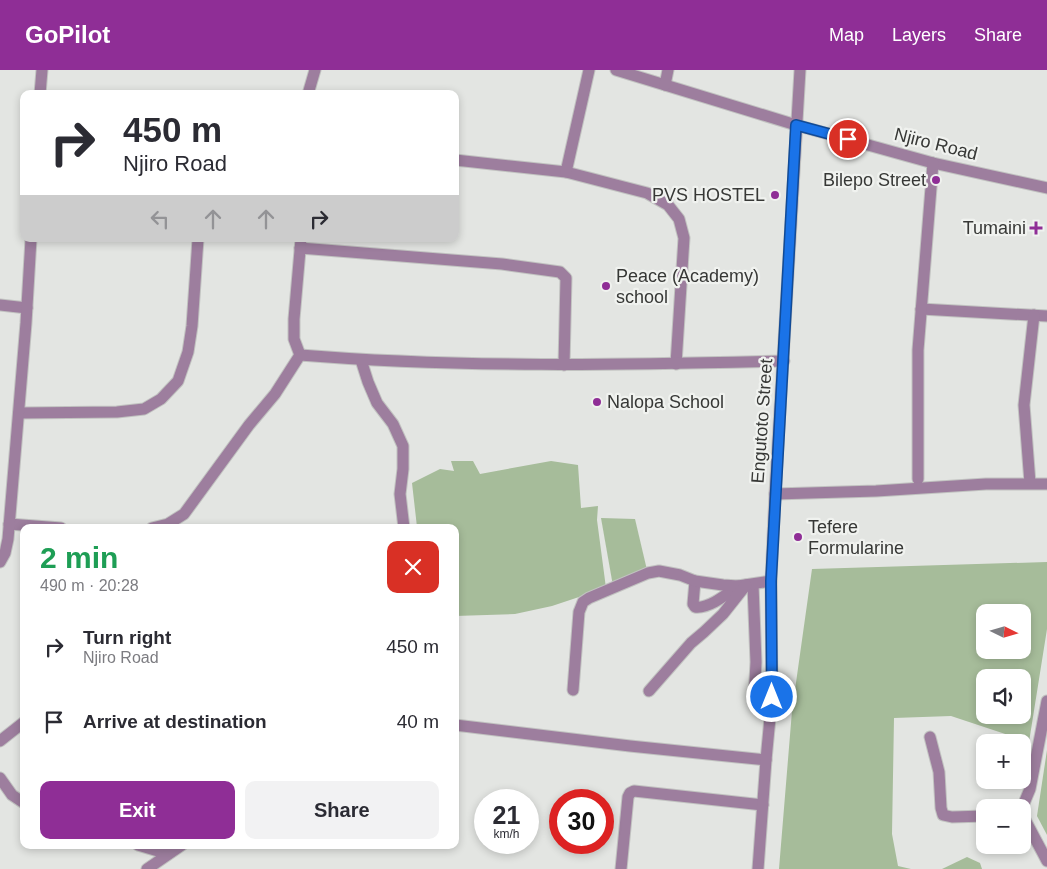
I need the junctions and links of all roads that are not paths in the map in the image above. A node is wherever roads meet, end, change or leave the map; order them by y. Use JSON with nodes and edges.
{"nodes":[{"id":1,"x":42,"y":70,"type":"edge"},
{"id":2,"x":315,"y":70,"type":"edge"},
{"id":3,"x":589,"y":70,"type":"edge"},
{"id":4,"x":616,"y":70,"type":"edge"},
{"id":5,"x":668,"y":70,"type":"edge"},
{"id":6,"x":800,"y":70,"type":"edge"},
{"id":7,"x":665,"y":85,"type":"junction"},
{"id":8,"x":40,"y":90,"type":"edge"},
{"id":9,"x":309,"y":90,"type":"edge"},
{"id":10,"x":796,"y":125,"type":"junction"},
{"id":11,"x":459,"y":160,"type":"edge"},
{"id":12,"x":933,"y":163,"type":"junction"},
{"id":13,"x":566,"y":172,"type":"junction"},
{"id":14,"x":1047,"y":188,"type":"edge"},
{"id":15,"x":31,"y":242,"type":"edge"},
{"id":16,"x":198,"y":242,"type":"edge"},
{"id":17,"x":300,"y":243,"type":"edge"},
{"id":18,"x":0,"y":305,"type":"edge"},
{"id":19,"x":28,"y":308,"type":"junction"},
{"id":20,"x":921,"y":308,"type":"junction"},
{"id":21,"x":1034,"y":315,"type":"junction"},
{"id":22,"x":1047,"y":316,"type":"edge"},
{"id":23,"x":300,"y":355,"type":"junction"},
{"id":24,"x":361,"y":360,"type":"junction"},
{"id":25,"x":784,"y":360,"type":"junction"},
{"id":26,"x":676,"y":364,"type":"junction"},
{"id":27,"x":564,"y":365,"type":"junction"},
{"id":28,"x":19,"y":414,"type":"junction"},
{"id":29,"x":918,"y":479,"type":"dead end"},
{"id":30,"x":1030,"y":483,"type":"junction"},
{"id":31,"x":1047,"y":484,"type":"edge"},
{"id":32,"x":775,"y":494,"type":"junction"},
{"id":33,"x":9,"y":524,"type":"junction"},
{"id":34,"x":168,"y":524,"type":"edge"},
{"id":35,"x":404,"y":524,"type":"edge"},
{"id":36,"x":20,"y":525,"type":"edge"},
{"id":37,"x":0,"y":562,"type":"edge"},
{"id":38,"x":695,"y":581,"type":"junction"},
{"id":39,"x":771,"y":581,"type":"junction"},
{"id":40,"x":746,"y":585,"type":"junction"},
{"id":41,"x":573,"y":690,"type":"dead end"},
{"id":42,"x":649,"y":691,"type":"dead end"},
{"id":43,"x":754,"y":699,"type":"dead end"},
{"id":44,"x":1047,"y":701,"type":"edge"},
{"id":45,"x":20,"y":725,"type":"edge"},
{"id":46,"x":459,"y":725,"type":"edge"},
{"id":47,"x":930,"y":737,"type":"dead end"},
{"id":48,"x":0,"y":741,"type":"edge"},
{"id":49,"x":766,"y":760,"type":"junction"},
{"id":50,"x":0,"y":778,"type":"edge"},
{"id":51,"x":1026,"y":799,"type":"edge"},
{"id":52,"x":20,"y":800,"type":"edge"},
{"id":53,"x":763,"y":805,"type":"junction"},
{"id":54,"x":976,"y":816,"type":"edge"},
{"id":55,"x":1031,"y":831,"type":"edge"},
{"id":56,"x":151,"y":849,"type":"edge"},
{"id":57,"x":176,"y":849,"type":"edge"},
{"id":58,"x":168,"y":854,"type":"junction"},
{"id":59,"x":1047,"y":861,"type":"edge"},
{"id":60,"x":147,"y":869,"type":"edge"},
{"id":61,"x":621,"y":869,"type":"edge"},
{"id":62,"x":758,"y":869,"type":"edge"}],
"edges":[{"from":1,"to":8,"type":"street"},
{"from":2,"to":9,"type":"street"},
{"from":3,"to":13,"type":"street"},
{"from":4,"to":7,"type":"street","name":"Njiro Road"},
{"from":5,"to":7,"type":"street"},
{"from":6,"to":10,"type":"street","name":"Engutoto Street"},
{"from":7,"to":10,"type":"street","name":"Njiro Road"},
{"from":10,"to":12,"type":"street","name":"Njiro Road"},
{"from":10,"to":25,"type":"street","name":"Engutoto Street"},
{"from":11,"to":13,"type":"street"},
{"from":12,"to":14,"type":"street","name":"Njiro Road"},
{"from":12,"to":20,"type":"street"},
{"from":13,"to":26,"type":"street"},
{"from":15,"to":19,"type":"street"},
{"from":16,"to":28,"type":"street"},
{"from":17,"to":23,"type":"street"},
{"from":17,"to":27,"type":"street"},
{"from":18,"to":19,"type":"street"},
{"from":19,"to":28,"type":"street"},
{"from":20,"to":21,"type":"street"},
{"from":20,"to":29,"type":"street"},
{"from":21,"to":22,"type":"street"},
{"from":21,"to":30,"type":"street"},
{"from":23,"to":24,"type":"street"},
{"from":23,"to":34,"type":"street"},
{"from":24,"to":27,"type":"street"},
{"from":24,"to":35,"type":"street"},
{"from":25,"to":26,"type":"street"},
{"from":25,"to":32,"type":"street","name":"Engutoto Street"},
{"from":26,"to":27,"type":"street"},
{"from":28,"to":33,"type":"street"},
{"from":30,"to":31,"type":"street"},
{"from":30,"to":32,"type":"street"},
{"from":32,"to":39,"type":"street","name":"Engutoto Street"},
{"from":33,"to":36,"type":"street"},
{"from":33,"to":37,"type":"street"},
{"from":38,"to":40,"type":"street"},
{"from":38,"to":40,"type":"street"},
{"from":38,"to":41,"type":"street"},
{"from":39,"to":40,"type":"street"},
{"from":39,"to":49,"type":"street","name":"Engutoto Street"},
{"from":40,"to":42,"type":"street"},
{"from":40,"to":43,"type":"street"},
{"from":44,"to":51,"type":"street"},
{"from":45,"to":48,"type":"street"},
{"from":46,"to":49,"type":"street"},
{"from":47,"to":54,"type":"street"},
{"from":49,"to":53,"type":"street","name":"Engutoto Street"},
{"from":50,"to":52,"type":"street"},
{"from":53,"to":61,"type":"street"},
{"from":53,"to":62,"type":"street","name":"Engutoto Street"},
{"from":55,"to":59,"type":"street"},
{"from":56,"to":58,"type":"street"},
{"from":57,"to":58,"type":"street"},
{"from":58,"to":60,"type":"street"}]}
